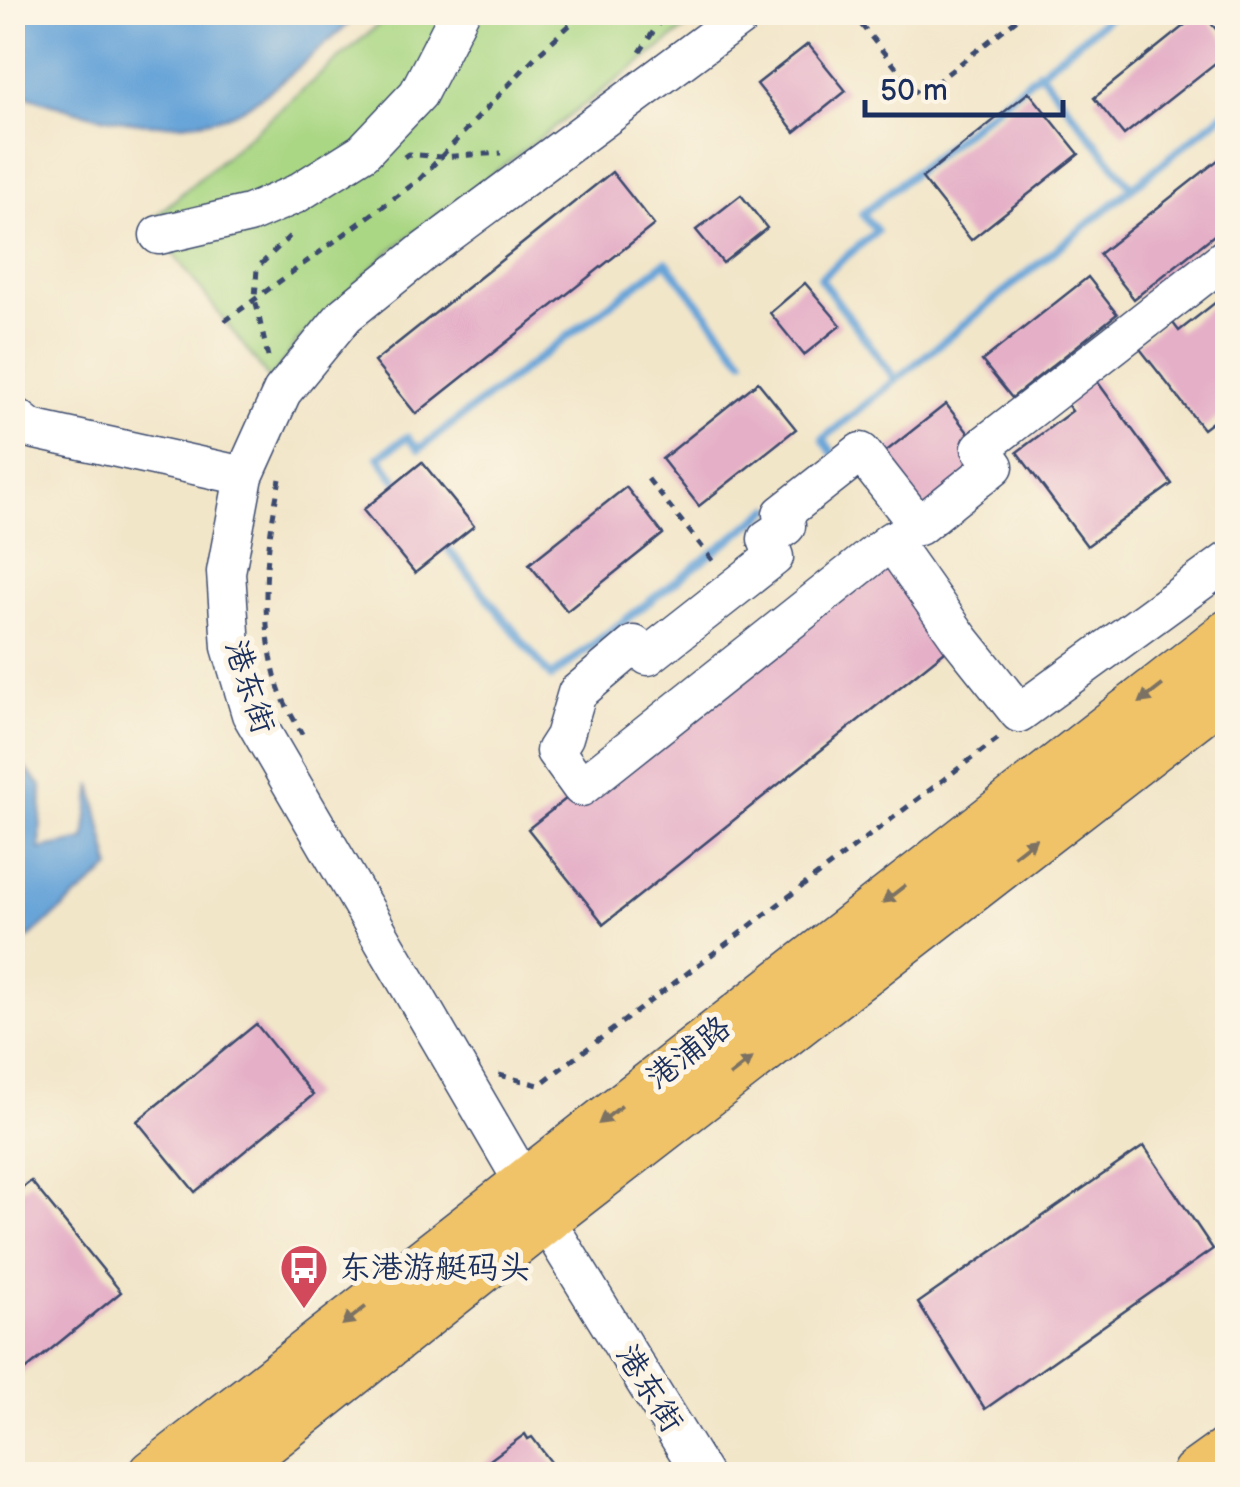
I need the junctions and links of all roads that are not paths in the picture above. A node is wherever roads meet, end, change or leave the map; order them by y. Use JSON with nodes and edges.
{"nodes":[{"id":1,"x":460,"y":12,"type":"edge"},
{"id":2,"x":747,"y":12,"type":"edge"},
{"id":3,"x":159,"y":235,"type":"dead end"},
{"id":4,"x":1228,"y":256,"type":"edge"},
{"id":5,"x":12,"y":414,"type":"edge"},
{"id":6,"x":244,"y":476,"type":"junction"},
{"id":7,"x":1228,"y":562,"type":"edge"},
{"id":8,"x":1228,"y":634,"type":"edge"},
{"id":9,"x":1228,"y":690,"type":"edge"},
{"id":10,"x":534,"y":1201,"type":"junction"},
{"id":11,"x":1228,"y":1451,"type":"edge"},
{"id":12,"x":154,"y":1474,"type":"edge"},
{"id":13,"x":225,"y":1474,"type":"edge"},
{"id":14,"x":702,"y":1474,"type":"edge"},
{"id":15,"x":1196,"y":1474,"type":"edge"}],
"edges":[{"from":1,"to":3,"type":"street"},
{"from":2,"to":6,"type":"street","name":"港东街"},
{"from":4,"to":7,"type":"street"},
{"from":5,"to":6,"type":"street"},
{"from":6,"to":10,"type":"street","name":"港东街"},
{"from":8,"to":10,"type":"main road","name":"港浦路","one_way":true},
{"from":10,"to":9,"type":"main road","name":"港浦路","one_way":true},
{"from":10,"to":12,"type":"main road","name":"港浦路","one_way":true},
{"from":10,"to":13,"type":"main road","name":"港浦路"},
{"from":10,"to":14,"type":"street","name":"港东街"},
{"from":11,"to":15,"type":"main road"}]}
